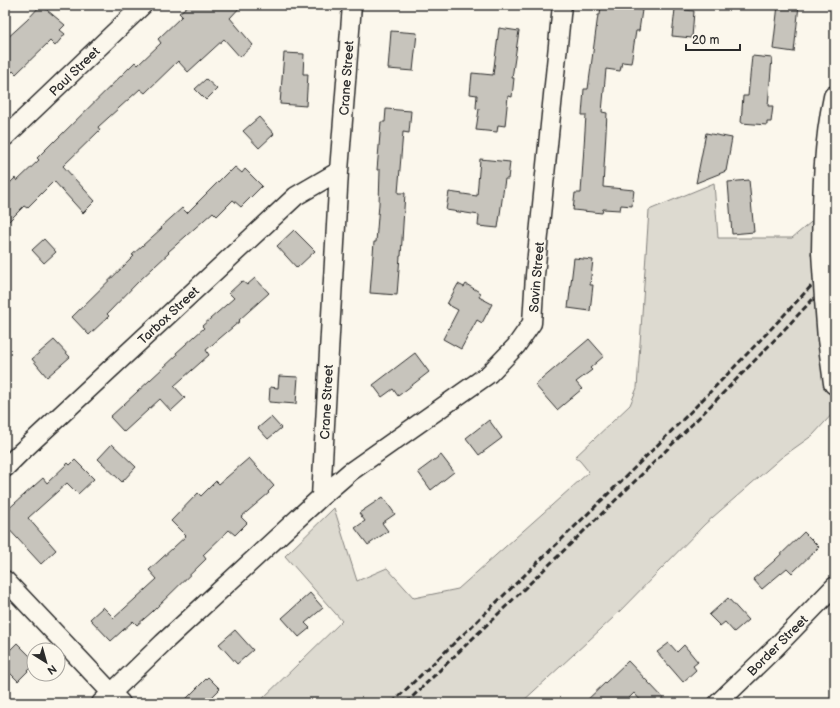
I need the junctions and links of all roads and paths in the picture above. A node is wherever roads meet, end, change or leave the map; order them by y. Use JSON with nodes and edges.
{"nodes":[{"id":1,"x":143,"y":5,"type":"edge"},
{"id":2,"x":352,"y":5,"type":"edge"},
{"id":3,"x":562,"y":5,"type":"edge"},
{"id":4,"x":835,"y":98,"type":"edge"},
{"id":5,"x":5,"y":137,"type":"edge"},
{"id":6,"x":339,"y":171,"type":"junction"},
{"id":7,"x":835,"y":383,"type":"edge"},
{"id":8,"x":5,"y":468,"type":"edge"},
{"id":9,"x":321,"y":497,"type":"junction"},
{"id":10,"x":5,"y":580,"type":"edge"},
{"id":11,"x":835,"y":586,"type":"edge"},
{"id":12,"x":111,"y":700,"type":"edge"},
{"id":13,"x":718,"y":703,"type":"edge"}],
"edges":[{"from":1,"to":5,"type":"street","name":"Paul Street"},
{"from":2,"to":6,"type":"street","name":"Crane Street"},
{"from":3,"to":9,"type":"street","name":"Savin Street"},
{"from":4,"to":7,"type":"street","bridge":true},
{"from":6,"to":8,"type":"street","name":"Tarbox Street"},
{"from":6,"to":9,"type":"street","name":"Crane Street"},
{"from":9,"to":12,"type":"street"},
{"from":10,"to":12,"type":"street"},
{"from":11,"to":13,"type":"street","name":"Border Street"}]}
